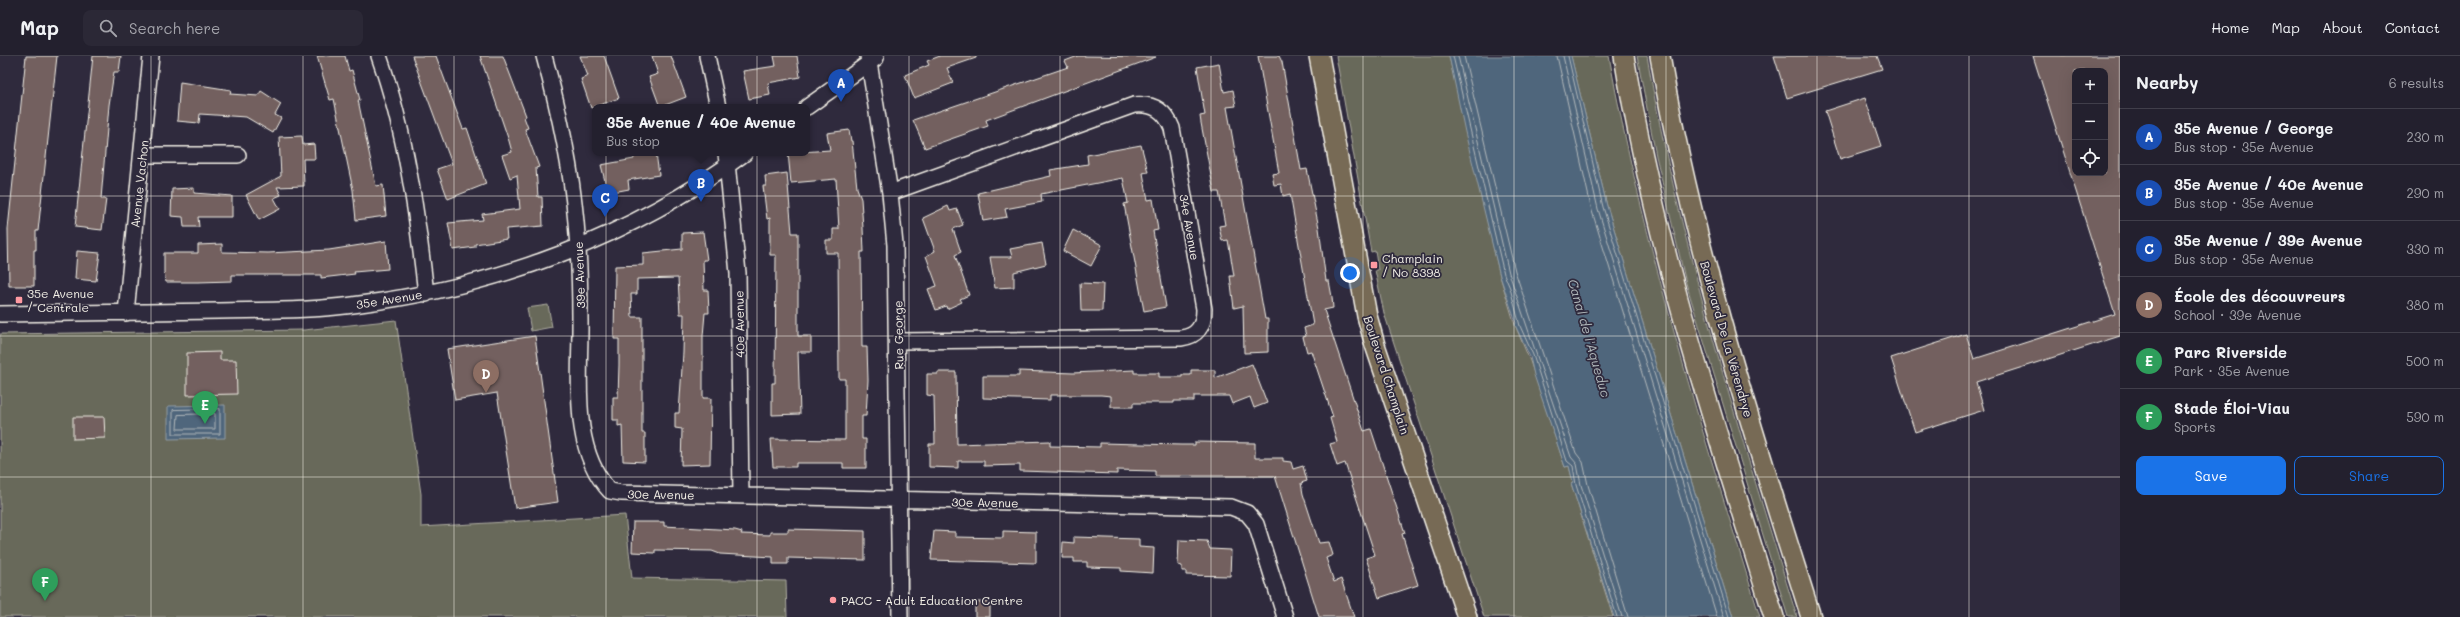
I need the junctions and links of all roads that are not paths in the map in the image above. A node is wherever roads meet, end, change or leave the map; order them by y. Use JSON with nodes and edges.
{"nodes":[{"id":1,"x":151,"y":56,"type":"edge"},
{"id":2,"x":379,"y":56,"type":"edge"},
{"id":3,"x":544,"y":56,"type":"edge"},
{"id":4,"x":707,"y":56,"type":"edge"},
{"id":5,"x":1319,"y":56,"type":"edge"},
{"id":6,"x":1624,"y":56,"type":"edge"},
{"id":7,"x":1660,"y":56,"type":"edge"},
{"id":8,"x":872,"y":58,"type":"edge"},
{"id":9,"x":717,"y":104,"type":"edge"},
{"id":10,"x":810,"y":105,"type":"edge"},
{"id":11,"x":142,"y":155,"type":"junction"},
{"id":12,"x":238,"y":155,"type":"dead end"},
{"id":13,"x":727,"y":159,"type":"edge"},
{"id":14,"x":890,"y":193,"type":"junction"},
{"id":15,"x":578,"y":248,"type":"junction"},
{"id":16,"x":426,"y":294,"type":"junction"},
{"id":17,"x":126,"y":313,"type":"junction"},
{"id":18,"x":0,"y":314,"type":"edge"},
{"id":19,"x":898,"y":341,"type":"junction"},
{"id":20,"x":610,"y":491,"type":"joint"},
{"id":21,"x":741,"y":496,"type":"junction"},
{"id":22,"x":898,"y":500,"type":"junction"},
{"id":23,"x":900,"y":617,"type":"edge"},
{"id":24,"x":1286,"y":617,"type":"edge"},
{"id":25,"x":1467,"y":617,"type":"edge"},
{"id":26,"x":1774,"y":617,"type":"edge"},
{"id":27,"x":1811,"y":617,"type":"edge"}],
"edges":[{"from":1,"to":11,"type":"street","name":"Avenue Vachon"},
{"from":2,"to":16,"type":"street"},
{"from":3,"to":15,"type":"street","name":"39e Avenue"},
{"from":4,"to":9,"type":"street"},
{"from":5,"to":25,"type":"main road","name":"Boulevard Champlain"},
{"from":6,"to":26,"type":"main road"},
{"from":7,"to":27,"type":"main road","name":"Boulevard De La Vérendrye"},
{"from":8,"to":10,"type":"street"},
{"from":8,"to":14,"type":"street","name":"Rue George"},
{"from":11,"to":12,"type":"street"},
{"from":11,"to":17,"type":"street","name":"Avenue Vachon"},
{"from":13,"to":15,"type":"street","name":"35e Avenue"},
{"from":13,"to":21,"type":"street","name":"40e Avenue"},
{"from":14,"to":19,"type":"street","name":"Rue George"},
{"from":14,"to":19,"type":"street","name":"34e Avenue"},
{"from":15,"to":16,"type":"street","name":"35e Avenue"},
{"from":15,"to":20,"type":"street","name":"39e Avenue"},
{"from":16,"to":17,"type":"street","name":"35e Avenue"},
{"from":17,"to":18,"type":"street","name":"35e Avenue"},
{"from":19,"to":22,"type":"street","name":"Rue George"},
{"from":20,"to":21,"type":"street","name":"30e Avenue"},
{"from":21,"to":22,"type":"street","name":"30e Avenue"},
{"from":22,"to":23,"type":"street","name":"Rue George"},
{"from":22,"to":24,"type":"street","name":"30e Avenue"}]}
